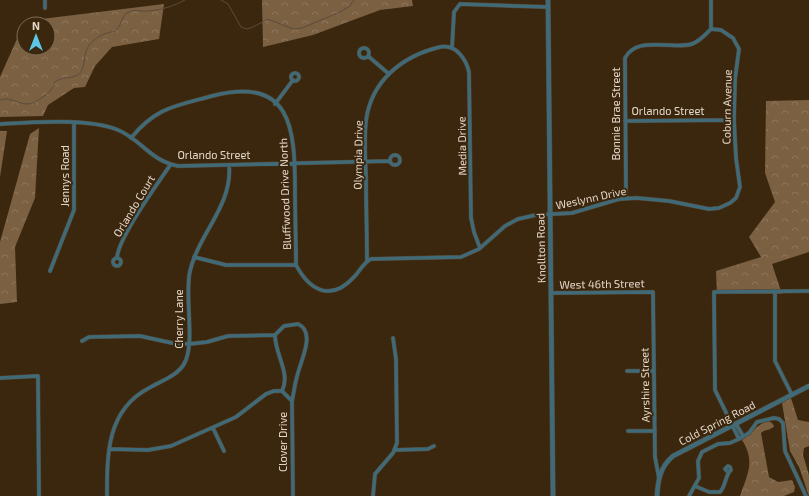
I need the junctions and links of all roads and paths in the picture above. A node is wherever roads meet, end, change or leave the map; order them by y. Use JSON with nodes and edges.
{"nodes":[{"id":1,"x":45,"y":0,"type":"edge"},
{"id":2,"x":548,"y":0,"type":"edge"},
{"id":3,"x":711,"y":0,"type":"edge"},
{"id":4,"x":548,"y":6,"type":"junction"},
{"id":5,"x":45,"y":8,"type":"dead end"},
{"id":6,"x":711,"y":29,"type":"junction"},
{"id":7,"x":452,"y":48,"type":"junction"},
{"id":8,"x":368,"y":56,"type":"dead end"},
{"id":9,"x":389,"y":74,"type":"junction"},
{"id":10,"x":293,"y":80,"type":"dead end"},
{"id":11,"x":275,"y":104,"type":"junction"},
{"id":12,"x":734,"y":120,"type":"junction"},
{"id":13,"x":625,"y":121,"type":"junction"},
{"id":14,"x":74,"y":123,"type":"junction"},
{"id":15,"x":0,"y":124,"type":"edge"},
{"id":16,"x":131,"y":138,"type":"junction"},
{"id":17,"x":366,"y":160,"type":"junction"},
{"id":18,"x":390,"y":161,"type":"dead end"},
{"id":19,"x":295,"y":163,"type":"junction"},
{"id":20,"x":170,"y":164,"type":"junction"},
{"id":21,"x":229,"y":165,"type":"junction"},
{"id":22,"x":626,"y":198,"type":"junction"},
{"id":23,"x":734,"y":200,"type":"joint"},
{"id":24,"x":550,"y":215,"type":"junction"},
{"id":25,"x":480,"y":248,"type":"junction"},
{"id":26,"x":194,"y":257,"type":"junction"},
{"id":27,"x":117,"y":258,"type":"dead end"},
{"id":28,"x":367,"y":261,"type":"junction"},
{"id":29,"x":296,"y":265,"type":"junction"},
{"id":30,"x":50,"y":271,"type":"dead end"},
{"id":31,"x":775,"y":291,"type":"junction"},
{"id":32,"x":809,"y":291,"type":"edge"},
{"id":33,"x":653,"y":292,"type":"joint"},
{"id":34,"x":551,"y":293,"type":"junction"},
{"id":35,"x":275,"y":335,"type":"junction"},
{"id":36,"x":393,"y":338,"type":"dead end"},
{"id":37,"x":82,"y":341,"type":"dead end"},
{"id":38,"x":188,"y":344,"type":"junction"},
{"id":39,"x":627,"y":371,"type":"dead end"},
{"id":40,"x":654,"y":371,"type":"junction"},
{"id":41,"x":0,"y":378,"type":"edge"},
{"id":42,"x":809,"y":386,"type":"edge"},
{"id":43,"x":282,"y":391,"type":"junction"},
{"id":44,"x":792,"y":395,"type":"junction"},
{"id":45,"x":292,"y":401,"type":"junction"},
{"id":46,"x":734,"y":425,"type":"junction"},
{"id":47,"x":213,"y":428,"type":"junction"},
{"id":48,"x":628,"y":431,"type":"dead end"},
{"id":49,"x":655,"y":431,"type":"junction"},
{"id":50,"x":741,"y":438,"type":"junction"},
{"id":51,"x":434,"y":446,"type":"dead end"},
{"id":52,"x":109,"y":449,"type":"junction"},
{"id":53,"x":394,"y":450,"type":"junction"},
{"id":54,"x":224,"y":451,"type":"dead end"},
{"id":55,"x":728,"y":472,"type":"dead end"},
{"id":56,"x":659,"y":478,"type":"junction"},
{"id":57,"x":695,"y":486,"type":"junction"},
{"id":58,"x":39,"y":496,"type":"edge"},
{"id":59,"x":107,"y":496,"type":"edge"},
{"id":60,"x":293,"y":496,"type":"edge"},
{"id":61,"x":373,"y":496,"type":"edge"},
{"id":62,"x":553,"y":496,"type":"edge"},
{"id":63,"x":657,"y":496,"type":"edge"},
{"id":64,"x":689,"y":496,"type":"edge"},
{"id":65,"x":806,"y":496,"type":"edge"}],
"edges":[{"from":1,"to":5,"type":"street"},
{"from":2,"to":4,"type":"street","name":"Knollton Road"},
{"from":3,"to":6,"type":"street"},
{"from":4,"to":7,"type":"street"},
{"from":4,"to":24,"type":"street","name":"Knollton Road"},
{"from":6,"to":12,"type":"street","name":"Coburn Avenue"},
{"from":6,"to":13,"type":"street","name":"Bonnie Brae Street"},
{"from":7,"to":9,"type":"street","name":"Olympia Drive"},
{"from":7,"to":25,"type":"street","name":"Media Drive"},
{"from":8,"to":9,"type":"street"},
{"from":9,"to":17,"type":"street","name":"Olympia Drive"},
{"from":10,"to":11,"type":"street"},
{"from":11,"to":16,"type":"street"},
{"from":11,"to":19,"type":"street","name":"Bluffwood Drive North"},
{"from":12,"to":13,"type":"street","name":"Orlando Street"},
{"from":12,"to":23,"type":"street","name":"Coburn Avenue"},
{"from":13,"to":22,"type":"street","name":"Bonnie Brae Street"},
{"from":14,"to":15,"type":"street","name":"Orlando Street"},
{"from":14,"to":16,"type":"street","name":"Orlando Street"},
{"from":14,"to":30,"type":"street","name":"Jennys Road"},
{"from":16,"to":20,"type":"street","name":"Orlando Street"},
{"from":17,"to":18,"type":"street","name":"Orlando Street"},
{"from":17,"to":19,"type":"street","name":"Orlando Street"},
{"from":17,"to":28,"type":"street","name":"Olympia Drive"},
{"from":19,"to":21,"type":"street","name":"Orlando Street"},
{"from":19,"to":29,"type":"street","name":"Bluffwood Drive North"},
{"from":20,"to":21,"type":"street","name":"Orlando Street"},
{"from":20,"to":27,"type":"street","name":"Orlando Court"},
{"from":21,"to":26,"type":"street","name":"Cherry Lane"},
{"from":22,"to":23,"type":"street","name":"Weslynn Drive"},
{"from":22,"to":24,"type":"street","name":"Weslynn Drive"},
{"from":24,"to":25,"type":"street","name":"Weslynn Drive"},
{"from":24,"to":34,"type":"street","name":"Knollton Road"},
{"from":25,"to":28,"type":"street","name":"Weslynn Drive"},
{"from":26,"to":29,"type":"street"},
{"from":26,"to":38,"type":"street","name":"Cherry Lane"},
{"from":28,"to":29,"type":"street"},
{"from":31,"to":32,"type":"street"},
{"from":31,"to":44,"type":"street"},
{"from":31,"to":46,"type":"street"},
{"from":33,"to":34,"type":"street","name":"West 46th Street"},
{"from":33,"to":40,"type":"street","name":"Ayrshire Street"},
{"from":34,"to":62,"type":"street","name":"Knollton Road"},
{"from":35,"to":38,"type":"street"},
{"from":35,"to":43,"type":"street"},
{"from":35,"to":45,"type":"street"},
{"from":36,"to":53,"type":"street"},
{"from":37,"to":38,"type":"street"},
{"from":38,"to":52,"type":"street","name":"Cherry Lane"},
{"from":39,"to":40,"type":"street"},
{"from":40,"to":49,"type":"street","name":"Ayrshire Street"},
{"from":41,"to":58,"type":"street"},
{"from":42,"to":44,"type":"street","name":"Cold Spring Road"},
{"from":43,"to":45,"type":"street","name":"Clover Drive"},
{"from":43,"to":47,"type":"street"},
{"from":44,"to":46,"type":"street","name":"Cold Spring Road"},
{"from":45,"to":60,"type":"street","name":"Clover Drive"},
{"from":46,"to":50,"type":"street"},
{"from":46,"to":56,"type":"street","name":"Cold Spring Road"},
{"from":47,"to":52,"type":"street"},
{"from":47,"to":54,"type":"street"},
{"from":48,"to":49,"type":"street"},
{"from":49,"to":56,"type":"street","name":"Ayrshire Street"},
{"from":50,"to":57,"type":"street"},
{"from":50,"to":65,"type":"street"},
{"from":51,"to":53,"type":"street"},
{"from":52,"to":59,"type":"street","name":"Cherry Lane"},
{"from":53,"to":61,"type":"street"},
{"from":55,"to":57,"type":"street"},
{"from":56,"to":63,"type":"street","name":"Cold Spring Road"},
{"from":57,"to":64,"type":"street"}]}
